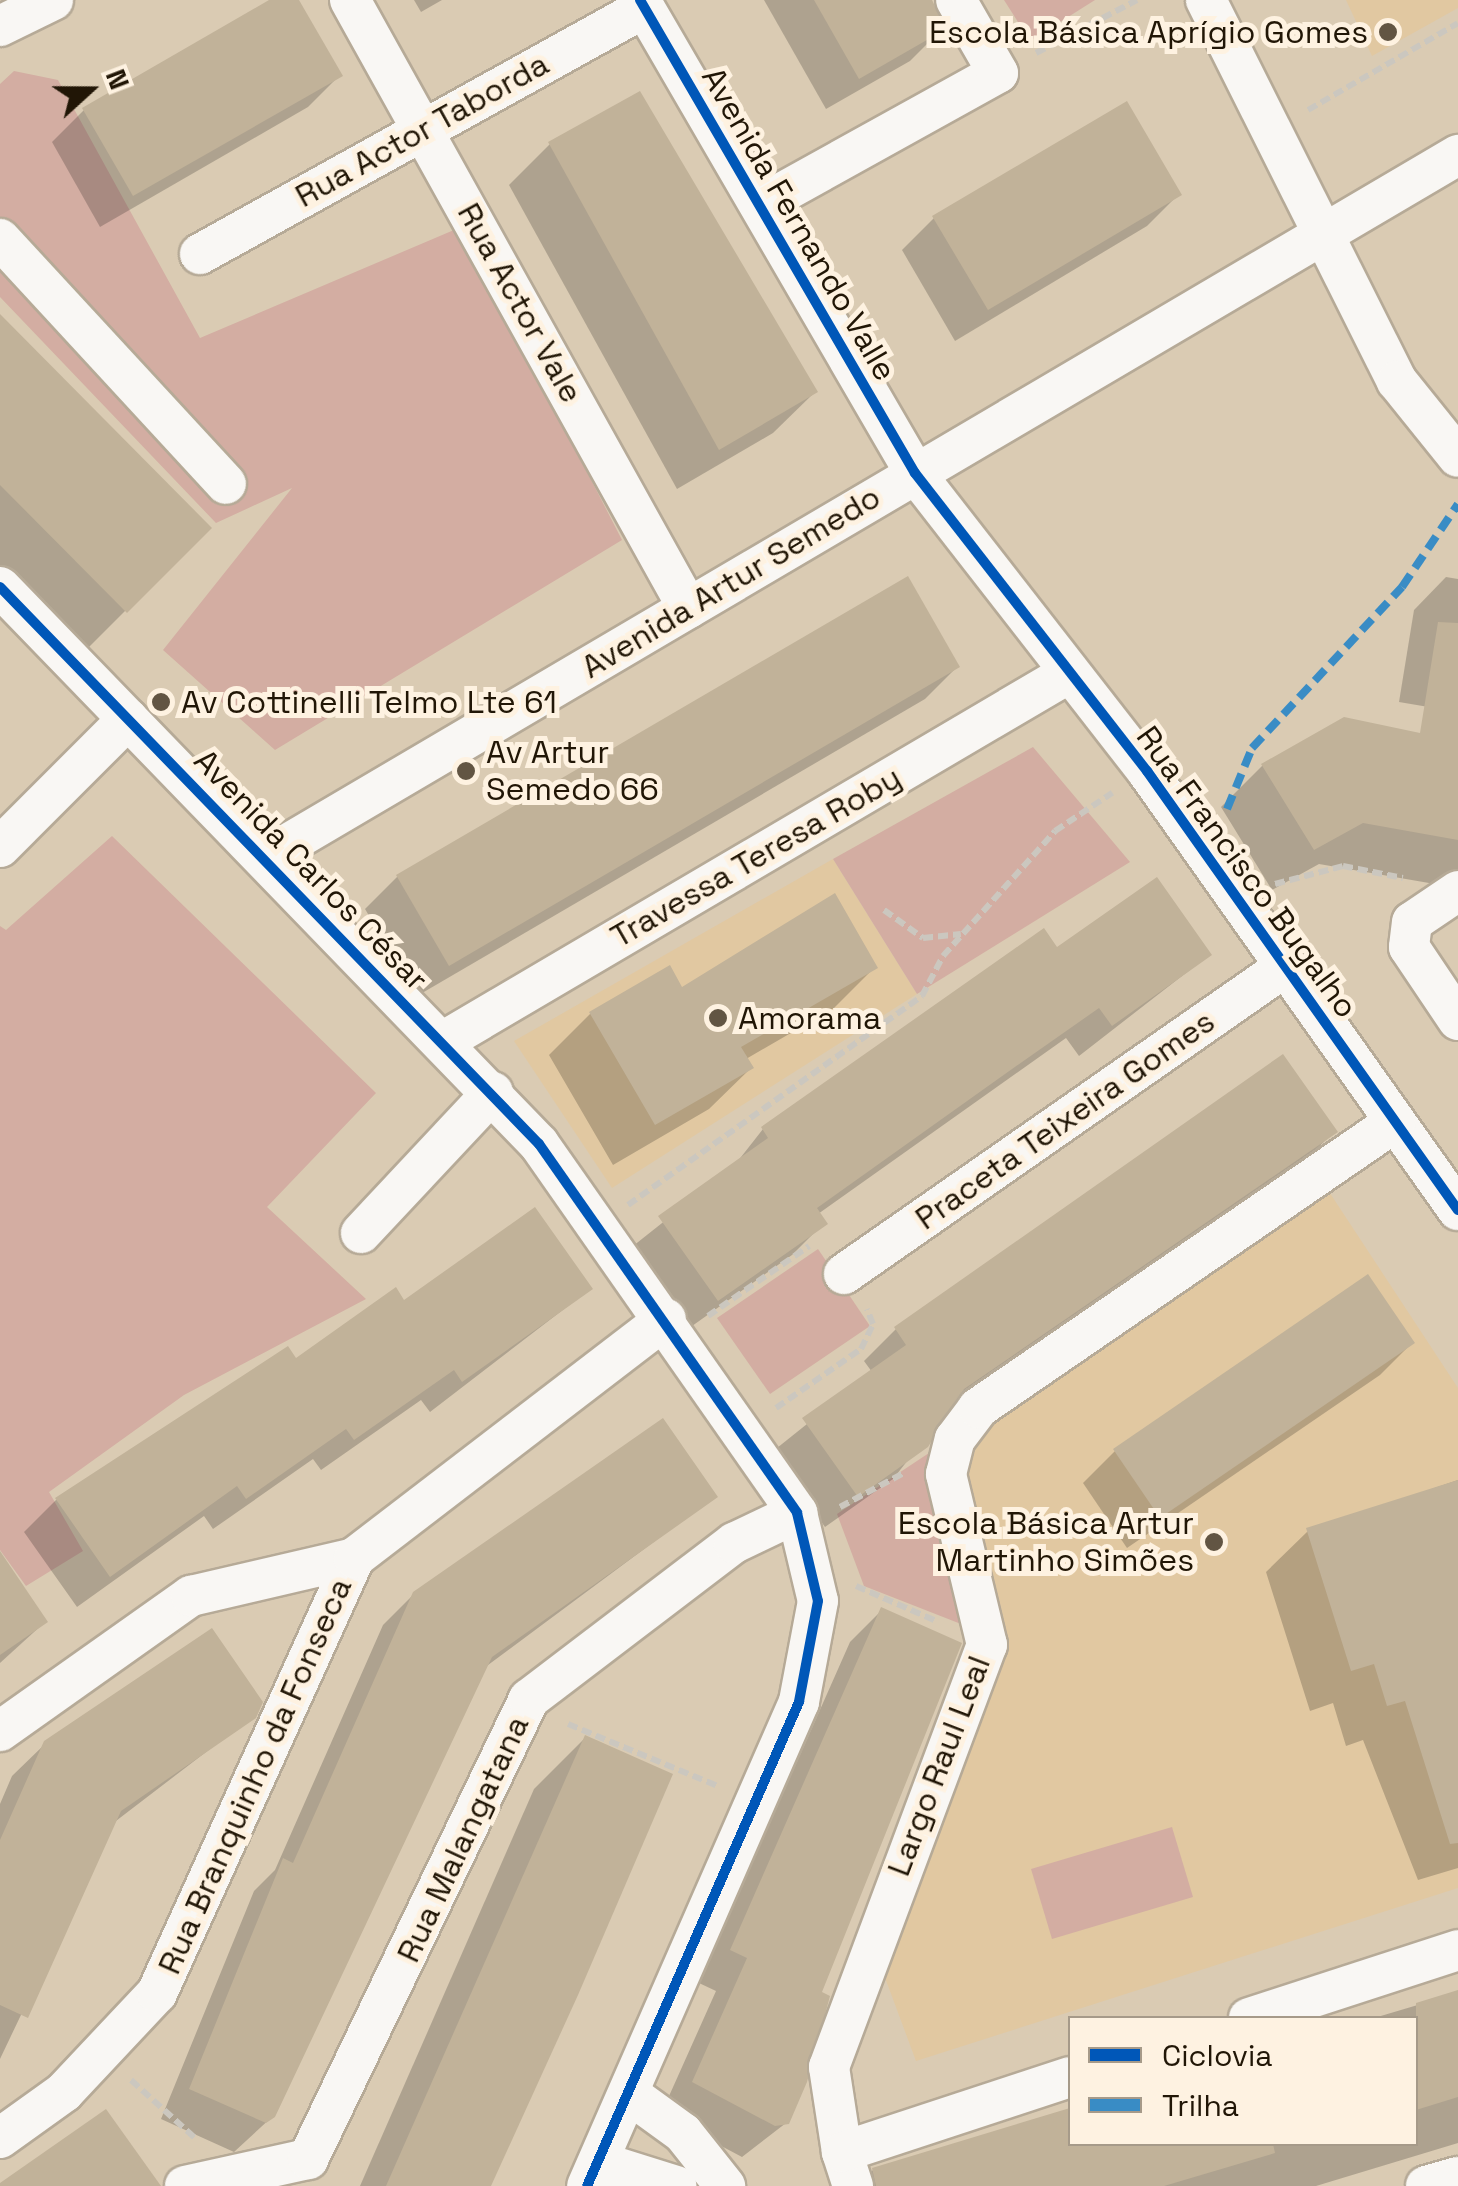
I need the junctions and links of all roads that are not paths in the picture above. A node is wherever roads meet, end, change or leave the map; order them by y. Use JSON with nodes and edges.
{"nodes":[{"id":1,"x":53,"y":0,"type":"edge"},
{"id":2,"x":350,"y":0,"type":"edge"},
{"id":3,"x":956,"y":0,"type":"edge"},
{"id":4,"x":1206,"y":0,"type":"edge"},
{"id":5,"x":642,"y":4,"type":"edge"},
{"id":6,"x":0,"y":26,"type":"edge"},
{"id":7,"x":423,"y":127,"type":"junction"},
{"id":8,"x":1458,"y":155,"type":"edge"},
{"id":9,"x":760,"y":205,"type":"junction"},
{"id":10,"x":1318,"y":236,"type":"junction"},
{"id":11,"x":0,"y":239,"type":"edge"},
{"id":12,"x":200,"y":254,"type":"dead end"},
{"id":13,"x":1458,"y":456,"type":"edge"},
{"id":14,"x":915,"y":473,"type":"junction"},
{"id":15,"x":226,"y":484,"type":"dead end"},
{"id":16,"x":0,"y":587,"type":"edge"},
{"id":17,"x":688,"y":608,"type":"junction"},
{"id":18,"x":1069,"y":673,"type":"junction"},
{"id":19,"x":128,"y":719,"type":"junction"},
{"id":20,"x":0,"y":847,"type":"edge"},
{"id":21,"x":264,"y":858,"type":"junction"},
{"id":22,"x":1439,"y":886,"type":"edge"},
{"id":23,"x":1286,"y":966,"type":"junction"},
{"id":24,"x":1458,"y":1020,"type":"edge"},
{"id":25,"x":444,"y":1041,"type":"junction"},
{"id":26,"x":493,"y":1092,"type":"junction"},
{"id":27,"x":1395,"y":1122,"type":"junction"},
{"id":28,"x":1458,"y":1210,"type":"edge"},
{"id":29,"x":361,"y":1233,"type":"dead end"},
{"id":30,"x":844,"y":1274,"type":"road end"},
{"id":31,"x":672,"y":1328,"type":"junction"},
{"id":32,"x":800,"y":1520,"type":"junction"},
{"id":33,"x":354,"y":1558,"type":"junction"},
{"id":34,"x":0,"y":1731,"type":"edge"},
{"id":35,"x":1458,"y":1950,"type":"edge"},
{"id":36,"x":1255,"y":2016,"type":"edge"},
{"id":37,"x":1068,"y":2078,"type":"edge"},
{"id":38,"x":632,"y":2096,"type":"junction"},
{"id":39,"x":0,"y":2138,"type":"edge"},
{"id":40,"x":848,"y":2169,"type":"edge"},
{"id":41,"x":595,"y":2174,"type":"edge"},
{"id":42,"x":1458,"y":2177,"type":"edge"},
{"id":43,"x":184,"y":2186,"type":"edge"},
{"id":44,"x":676,"y":2186,"type":"edge"},
{"id":45,"x":725,"y":2186,"type":"edge"},
{"id":46,"x":1426,"y":2186,"type":"edge"}],
"edges":[{"from":1,"to":6,"type":"street"},
{"from":2,"to":7,"type":"street","name":"Rua Actor Vale"},
{"from":3,"to":9,"type":"street"},
{"from":4,"to":10,"type":"street"},
{"from":5,"to":7,"type":"street","name":"Rua Actor Taborda"},
{"from":5,"to":9,"type":"street","name":"Avenida Fernando Valle"},
{"from":7,"to":12,"type":"street","name":"Rua Actor Taborda"},
{"from":7,"to":17,"type":"street","name":"Rua Actor Vale"},
{"from":8,"to":10,"type":"street","name":"Avenida Artur Semedo"},
{"from":9,"to":14,"type":"street","name":"Avenida Fernando Valle"},
{"from":10,"to":13,"type":"street"},
{"from":10,"to":14,"type":"street","name":"Avenida Artur Semedo"},
{"from":11,"to":15,"type":"street"},
{"from":14,"to":17,"type":"street","name":"Avenida Artur Semedo"},
{"from":14,"to":18,"type":"street","name":"Rua Francisco Bugalho"},
{"from":16,"to":19,"type":"street","name":"Avenida Carlos César"},
{"from":17,"to":21,"type":"street","name":"Avenida Artur Semedo"},
{"from":18,"to":23,"type":"street","name":"Rua Francisco Bugalho"},
{"from":18,"to":25,"type":"street","name":"Travessa Teresa Roby"},
{"from":19,"to":20,"type":"street"},
{"from":19,"to":21,"type":"street","name":"Avenida Carlos César"},
{"from":21,"to":25,"type":"street","name":"Avenida Carlos César"},
{"from":22,"to":24,"type":"street"},
{"from":23,"to":27,"type":"street","name":"Rua Francisco Bugalho"},
{"from":23,"to":30,"type":"street","name":"Praceta Teixeira Gomes"},
{"from":25,"to":26,"type":"street","name":"Avenida Carlos César"},
{"from":26,"to":29,"type":"street"},
{"from":26,"to":31,"type":"street","name":"Avenida Carlos César"},
{"from":27,"to":28,"type":"street","name":"Rua Francisco Bugalho"},
{"from":27,"to":40,"type":"street","name":"Largo Raul Leal"},
{"from":31,"to":32,"type":"street","name":"Avenida Carlos César"},
{"from":31,"to":33,"type":"street","name":"Rua Branquinho da Fonseca"},
{"from":32,"to":38,"type":"street","name":"Avenida Carlos César"},
{"from":32,"to":43,"type":"street","name":"Rua Malangatana"},
{"from":33,"to":34,"type":"street"},
{"from":33,"to":39,"type":"street","name":"Rua Branquinho da Fonseca"},
{"from":35,"to":36,"type":"street"},
{"from":37,"to":40,"type":"street","name":"Largo Raul Leal"},
{"from":38,"to":41,"type":"street","name":"Avenida Carlos César"},
{"from":38,"to":45,"type":"street"},
{"from":41,"to":44,"type":"street"},
{"from":42,"to":46,"type":"street"}]}
